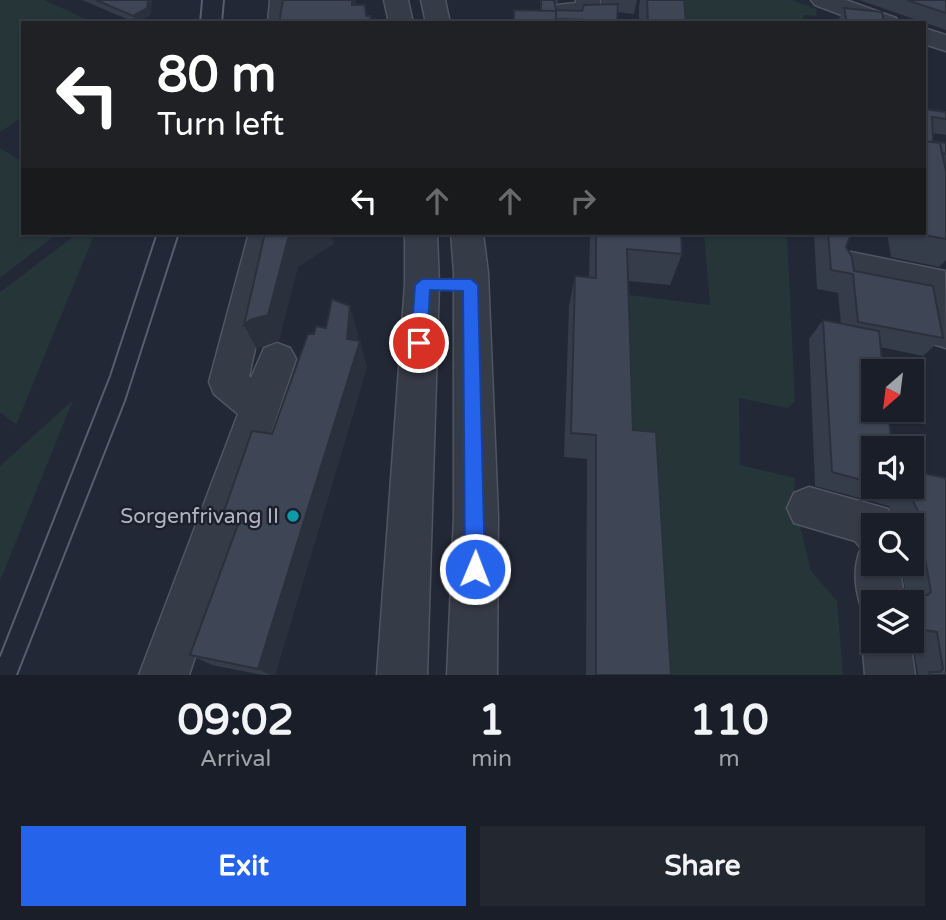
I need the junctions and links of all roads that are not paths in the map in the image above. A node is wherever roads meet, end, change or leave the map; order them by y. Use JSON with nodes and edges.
{"nodes":[{"id":1,"x":282,"y":0,"type":"edge"},
{"id":2,"x":396,"y":0,"type":"edge"},
{"id":3,"x":433,"y":0,"type":"edge"},
{"id":4,"x":588,"y":0,"type":"edge"},
{"id":5,"x":828,"y":9,"type":"edge"},
{"id":6,"x":280,"y":21,"type":"edge"},
{"id":7,"x":401,"y":21,"type":"edge"},
{"id":8,"x":438,"y":21,"type":"edge"},
{"id":9,"x":568,"y":21,"type":"edge"},
{"id":10,"x":879,"y":21,"type":"edge"},
{"id":11,"x":926,"y":37,"type":"edge"},
{"id":12,"x":946,"y":43,"type":"edge"},
{"id":13,"x":265,"y":235,"type":"edge"},
{"id":14,"x":421,"y":235,"type":"edge"},
{"id":15,"x":467,"y":235,"type":"edge"},
{"id":16,"x":852,"y":265,"type":"edge"},
{"id":17,"x":422,"y":285,"type":"junction"},
{"id":18,"x":471,"y":285,"type":"junction"},
{"id":19,"x":946,"y":333,"type":"edge"},
{"id":20,"x":277,"y":359,"type":"dead end"},
{"id":21,"x":259,"y":408,"type":"junction"},
{"id":22,"x":809,"y":508,"type":"dead end"},
{"id":23,"x":861,"y":521,"type":"edge"},
{"id":24,"x":887,"y":653,"type":"edge"},
{"id":25,"x":164,"y":675,"type":"edge"},
{"id":26,"x":402,"y":675,"type":"edge"},
{"id":27,"x":472,"y":675,"type":"edge"},
{"id":28,"x":890,"y":675,"type":"edge"}],
"edges":[{"from":1,"to":6,"type":"street"},
{"from":2,"to":7,"type":"street"},
{"from":3,"to":8,"type":"street"},
{"from":4,"to":9,"type":"street"},
{"from":5,"to":10,"type":"street"},
{"from":11,"to":12,"type":"street"},
{"from":13,"to":21,"type":"street"},
{"from":14,"to":17,"type":"street"},
{"from":15,"to":18,"type":"street"},
{"from":16,"to":19,"type":"street"},
{"from":17,"to":18,"type":"street"},
{"from":17,"to":26,"type":"street"},
{"from":18,"to":27,"type":"street"},
{"from":20,"to":21,"type":"street"},
{"from":21,"to":25,"type":"street"},
{"from":22,"to":23,"type":"street"},
{"from":24,"to":28,"type":"street"}]}
